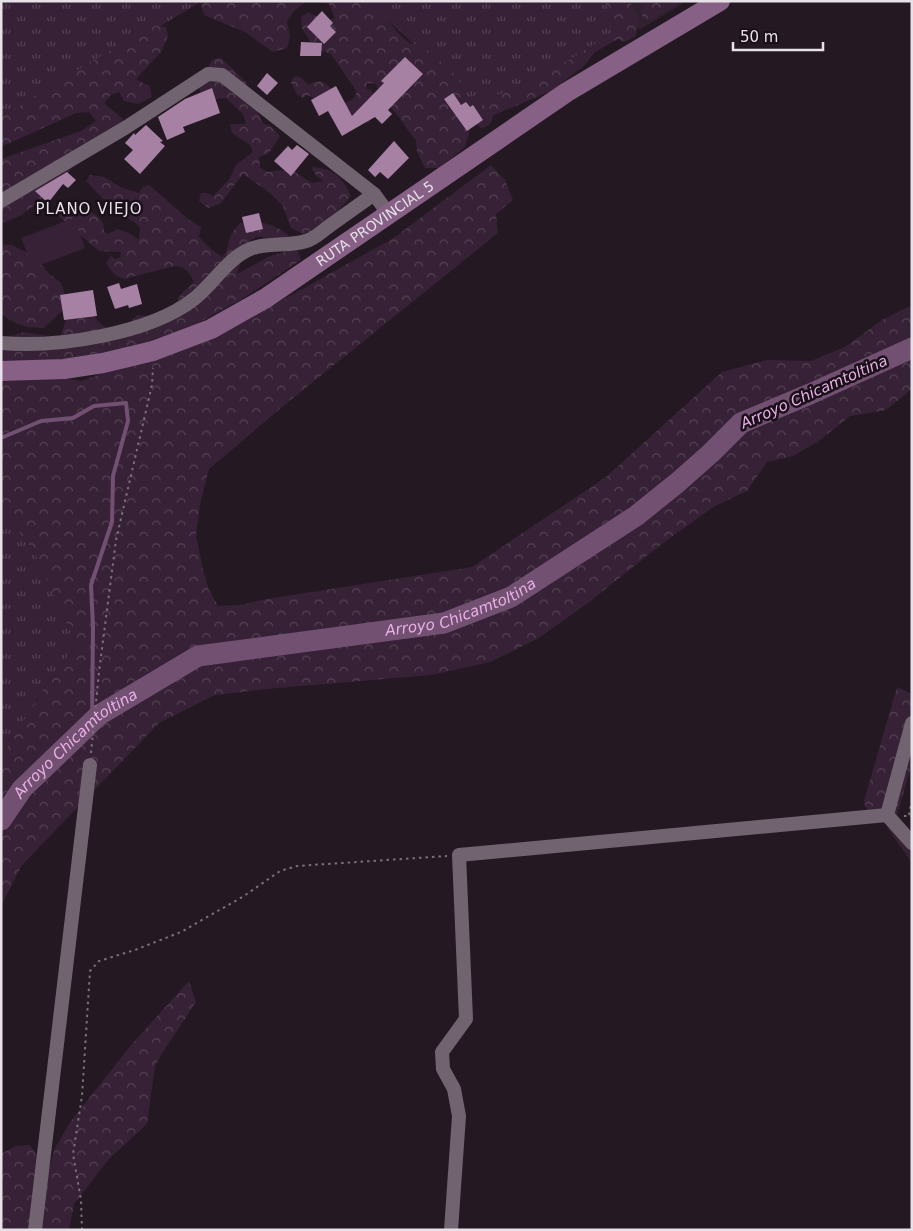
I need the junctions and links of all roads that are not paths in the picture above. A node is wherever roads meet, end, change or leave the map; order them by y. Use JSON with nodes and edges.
{"nodes":[{"id":1,"x":720,"y":1,"type":"edge"},
{"id":2,"x":374,"y":194,"type":"junction"},
{"id":3,"x":1,"y":201,"type":"edge"},
{"id":4,"x":388,"y":213,"type":"junction"},
{"id":5,"x":1,"y":343,"type":"edge"},
{"id":6,"x":1,"y":371,"type":"edge"},
{"id":7,"x":912,"y":723,"type":"edge"},
{"id":8,"x":90,"y":765,"type":"road end"},
{"id":9,"x":887,"y":815,"type":"junction"},
{"id":10,"x":912,"y":843,"type":"edge"},
{"id":11,"x":35,"y":1230,"type":"edge"},
{"id":12,"x":451,"y":1230,"type":"edge"}],
"edges":[{"from":1,"to":4,"type":"main road","name":"RUTA PROVINCIAL 5"},
{"from":2,"to":3,"type":"street"},
{"from":2,"to":4,"type":"street"},
{"from":2,"to":5,"type":"street"},
{"from":4,"to":6,"type":"main road","name":"RUTA PROVINCIAL 5"},
{"from":7,"to":9,"type":"street"},
{"from":8,"to":11,"type":"street"},
{"from":9,"to":10,"type":"street"},
{"from":9,"to":12,"type":"street"}]}
